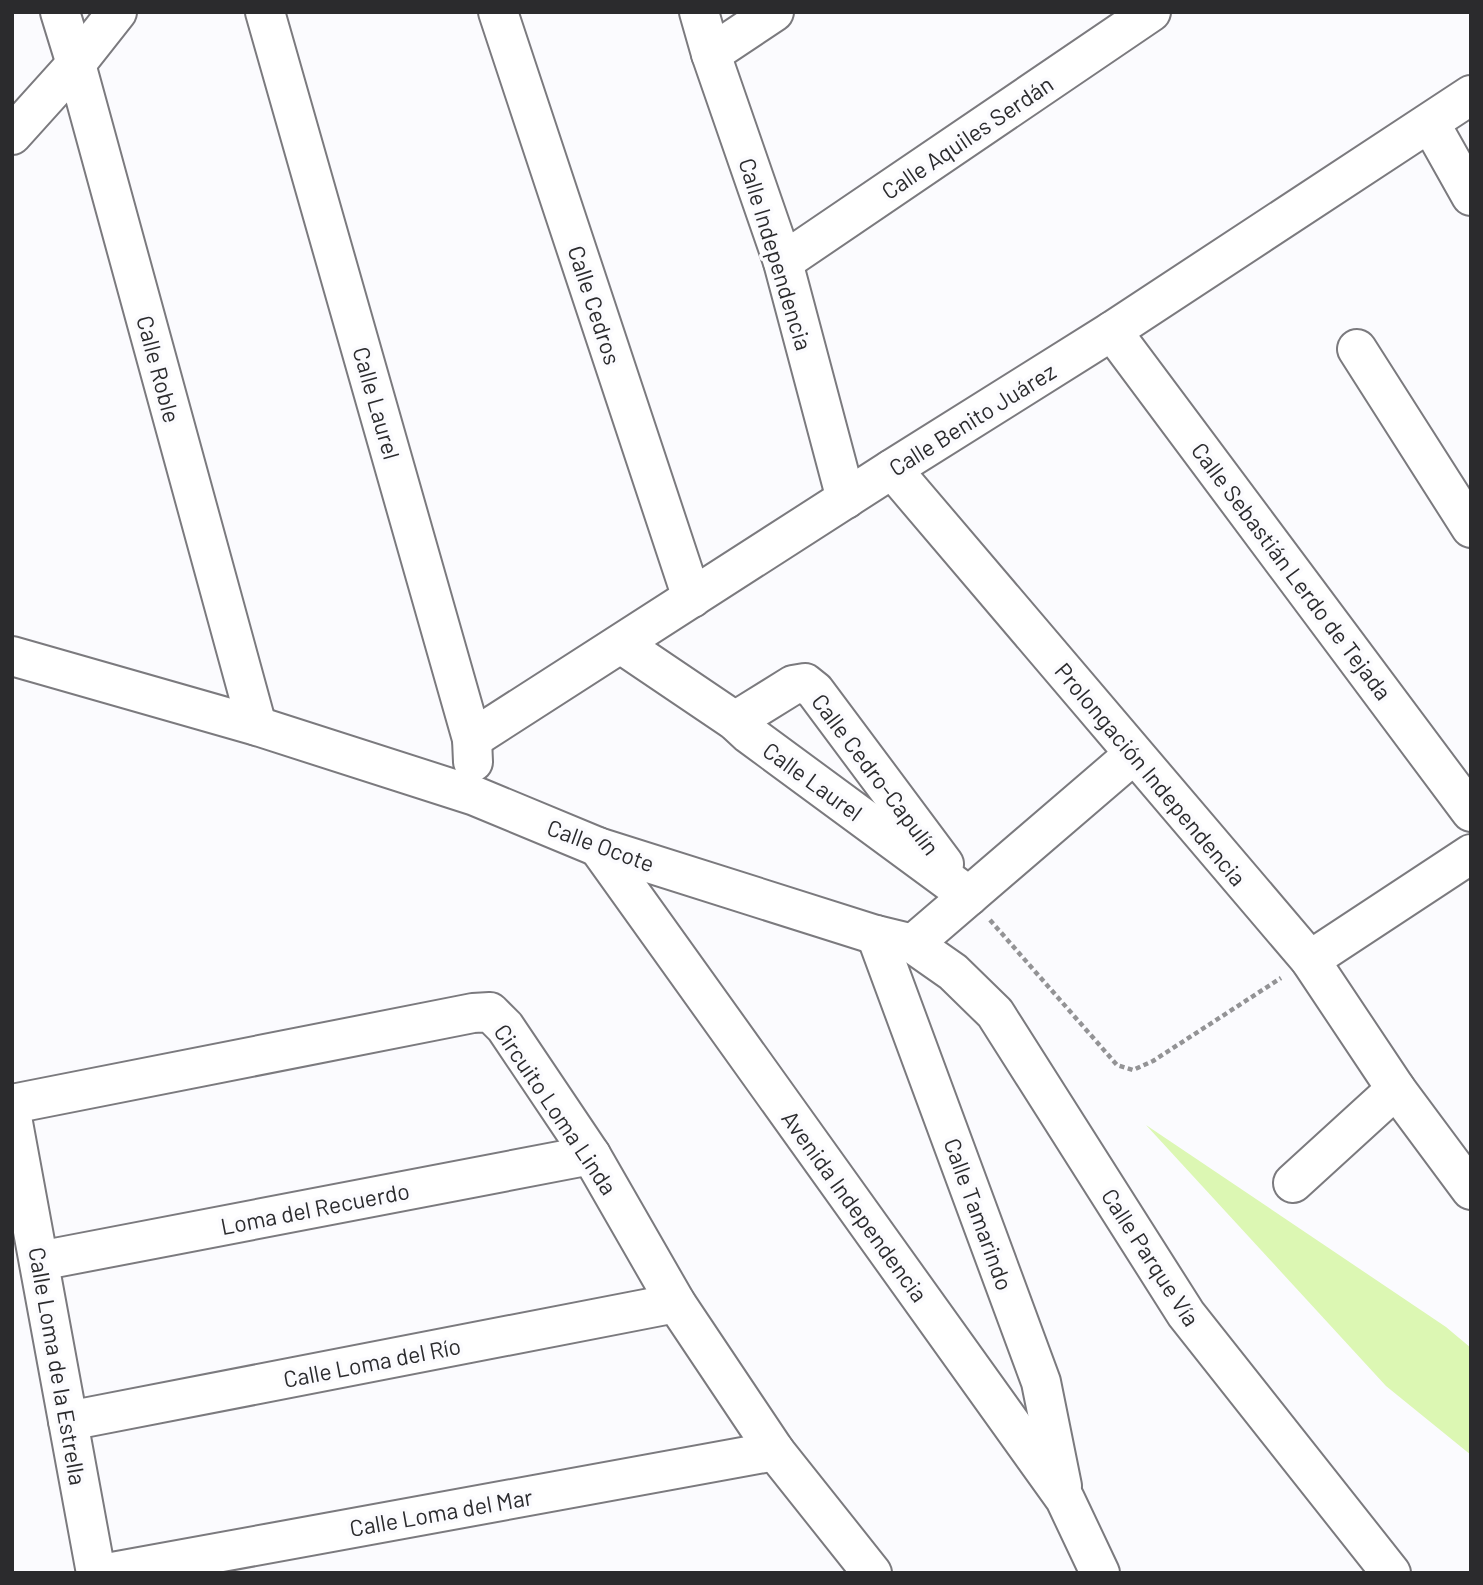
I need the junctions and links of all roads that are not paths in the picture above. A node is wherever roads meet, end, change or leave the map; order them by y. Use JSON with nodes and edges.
{"nodes":[{"id":1,"x":60,"y":12,"type":"edge"},
{"id":2,"x":117,"y":12,"type":"edge"},
{"id":3,"x":265,"y":12,"type":"edge"},
{"id":4,"x":498,"y":12,"type":"edge"},
{"id":5,"x":699,"y":12,"type":"edge"},
{"id":6,"x":774,"y":12,"type":"edge"},
{"id":7,"x":1150,"y":12,"type":"edge"},
{"id":8,"x":711,"y":54,"type":"junction"},
{"id":9,"x":76,"y":64,"type":"junction"},
{"id":10,"x":1471,"y":95,"type":"edge"},
{"id":11,"x":1430,"y":123,"type":"junction"},
{"id":12,"x":12,"y":135,"type":"edge"},
{"id":13,"x":1471,"y":196,"type":"edge"},
{"id":14,"x":783,"y":262,"type":"junction"},
{"id":15,"x":1112,"y":331,"type":"junction"},
{"id":16,"x":1357,"y":349,"type":"dead end"},
{"id":17,"x":892,"y":469,"type":"junction"},
{"id":18,"x":846,"y":499,"type":"junction"},
{"id":19,"x":1471,"y":528,"type":"edge"},
{"id":20,"x":692,"y":598,"type":"junction"},
{"id":21,"x":621,"y":644,"type":"junction"},
{"id":22,"x":12,"y":656,"type":"edge"},
{"id":23,"x":735,"y":721,"type":"junction"},
{"id":24,"x":257,"y":726,"type":"junction"},
{"id":25,"x":472,"y":739,"type":"junction"},
{"id":26,"x":1133,"y":755,"type":"junction"},
{"id":27,"x":475,"y":796,"type":"junction"},
{"id":28,"x":1471,"y":812,"type":"edge"},
{"id":29,"x":598,"y":847,"type":"junction"},
{"id":30,"x":1471,"y":854,"type":"edge"},
{"id":31,"x":969,"y":896,"type":"junction"},
{"id":32,"x":876,"y":935,"type":"junction"},
{"id":33,"x":913,"y":944,"type":"junction"},
{"id":34,"x":1310,"y":960,"type":"junction"},
{"id":35,"x":1396,"y":1089,"type":"junction"},
{"id":36,"x":12,"y":1104,"type":"edge"},
{"id":37,"x":12,"y":1117,"type":"edge"},
{"id":38,"x":591,"y":1155,"type":"junction"},
{"id":39,"x":1293,"y":1183,"type":"dead end"},
{"id":40,"x":1471,"y":1190,"type":"edge"},
{"id":41,"x":39,"y":1261,"type":"junction"},
{"id":42,"x":676,"y":1303,"type":"junction"},
{"id":43,"x":68,"y":1421,"type":"junction"},
{"id":44,"x":775,"y":1451,"type":"junction"},
{"id":45,"x":1065,"y":1499,"type":"junction"},
{"id":46,"x":96,"y":1573,"type":"edge"},
{"id":47,"x":107,"y":1573,"type":"edge"},
{"id":48,"x":872,"y":1573,"type":"edge"},
{"id":49,"x":1100,"y":1573,"type":"edge"},
{"id":50,"x":1391,"y":1573,"type":"edge"}],
"edges":[{"from":1,"to":9,"type":"street","name":"Calle Roble"},
{"from":2,"to":9,"type":"street"},
{"from":3,"to":25,"type":"street","name":"Calle Laurel"},
{"from":4,"to":20,"type":"street","name":"Calle Cedros"},
{"from":5,"to":8,"type":"street","name":"Calle Independencia"},
{"from":6,"to":8,"type":"street"},
{"from":7,"to":14,"type":"street","name":"Calle Aquiles Serdán"},
{"from":8,"to":14,"type":"street","name":"Calle Independencia"},
{"from":9,"to":12,"type":"street"},
{"from":9,"to":24,"type":"street","name":"Calle Roble"},
{"from":10,"to":11,"type":"street","name":"Calle Benito Juárez"},
{"from":11,"to":13,"type":"street"},
{"from":11,"to":15,"type":"street","name":"Calle Benito Juárez"},
{"from":14,"to":18,"type":"street","name":"Calle Independencia"},
{"from":15,"to":17,"type":"street","name":"Calle Benito Juárez"},
{"from":15,"to":28,"type":"street","name":"Calle Sebastián Lerdo de Tejada"},
{"from":16,"to":19,"type":"street"},
{"from":17,"to":18,"type":"street","name":"Calle Benito Juárez"},
{"from":17,"to":26,"type":"street","name":"Prolongación Independencia"},
{"from":18,"to":20,"type":"street","name":"Calle Benito Juárez"},
{"from":20,"to":21,"type":"street","name":"Calle Benito Juárez"},
{"from":21,"to":23,"type":"street","name":"Calle Laurel"},
{"from":21,"to":25,"type":"street","name":"Calle Benito Juárez"},
{"from":22,"to":24,"type":"street","name":"Calle Ocote"},
{"from":23,"to":31,"type":"street","name":"Calle Laurel"},
{"from":23,"to":31,"type":"street","name":"Calle Cedro-Capulín"},
{"from":24,"to":27,"type":"street","name":"Calle Ocote"},
{"from":25,"to":27,"type":"street","name":"Calle Laurel"},
{"from":26,"to":31,"type":"street"},
{"from":26,"to":34,"type":"street","name":"Prolongación Independencia"},
{"from":27,"to":29,"type":"street","name":"Calle Ocote"},
{"from":29,"to":32,"type":"street","name":"Calle Ocote"},
{"from":29,"to":45,"type":"street","name":"Avenida Independencia"},
{"from":30,"to":34,"type":"street"},
{"from":31,"to":33,"type":"street"},
{"from":32,"to":33,"type":"street","name":"Calle Ocote"},
{"from":32,"to":45,"type":"street","name":"Calle Tamarindo"},
{"from":33,"to":50,"type":"street","name":"Calle Parque Vía"},
{"from":34,"to":35,"type":"street","name":"Prolongación Independencia"},
{"from":35,"to":39,"type":"street"},
{"from":35,"to":40,"type":"street","name":"Prolongación Independencia"},
{"from":36,"to":38,"type":"street","name":"Circuito Loma Linda"},
{"from":37,"to":41,"type":"street","name":"Calle Loma de la Estrella"},
{"from":38,"to":41,"type":"street","name":"Loma del Recuerdo"},
{"from":38,"to":42,"type":"street","name":"Circuito Loma Linda"},
{"from":41,"to":43,"type":"street","name":"Calle Loma de la Estrella"},
{"from":42,"to":43,"type":"street","name":"Calle Loma del Río"},
{"from":42,"to":44,"type":"street","name":"Circuito Loma Linda"},
{"from":43,"to":46,"type":"street","name":"Calle Loma de la Estrella"},
{"from":44,"to":47,"type":"street","name":"Calle Loma del Mar"},
{"from":44,"to":48,"type":"street","name":"Circuito Loma Linda"},
{"from":45,"to":49,"type":"street","name":"Avenida Independencia"}]}
